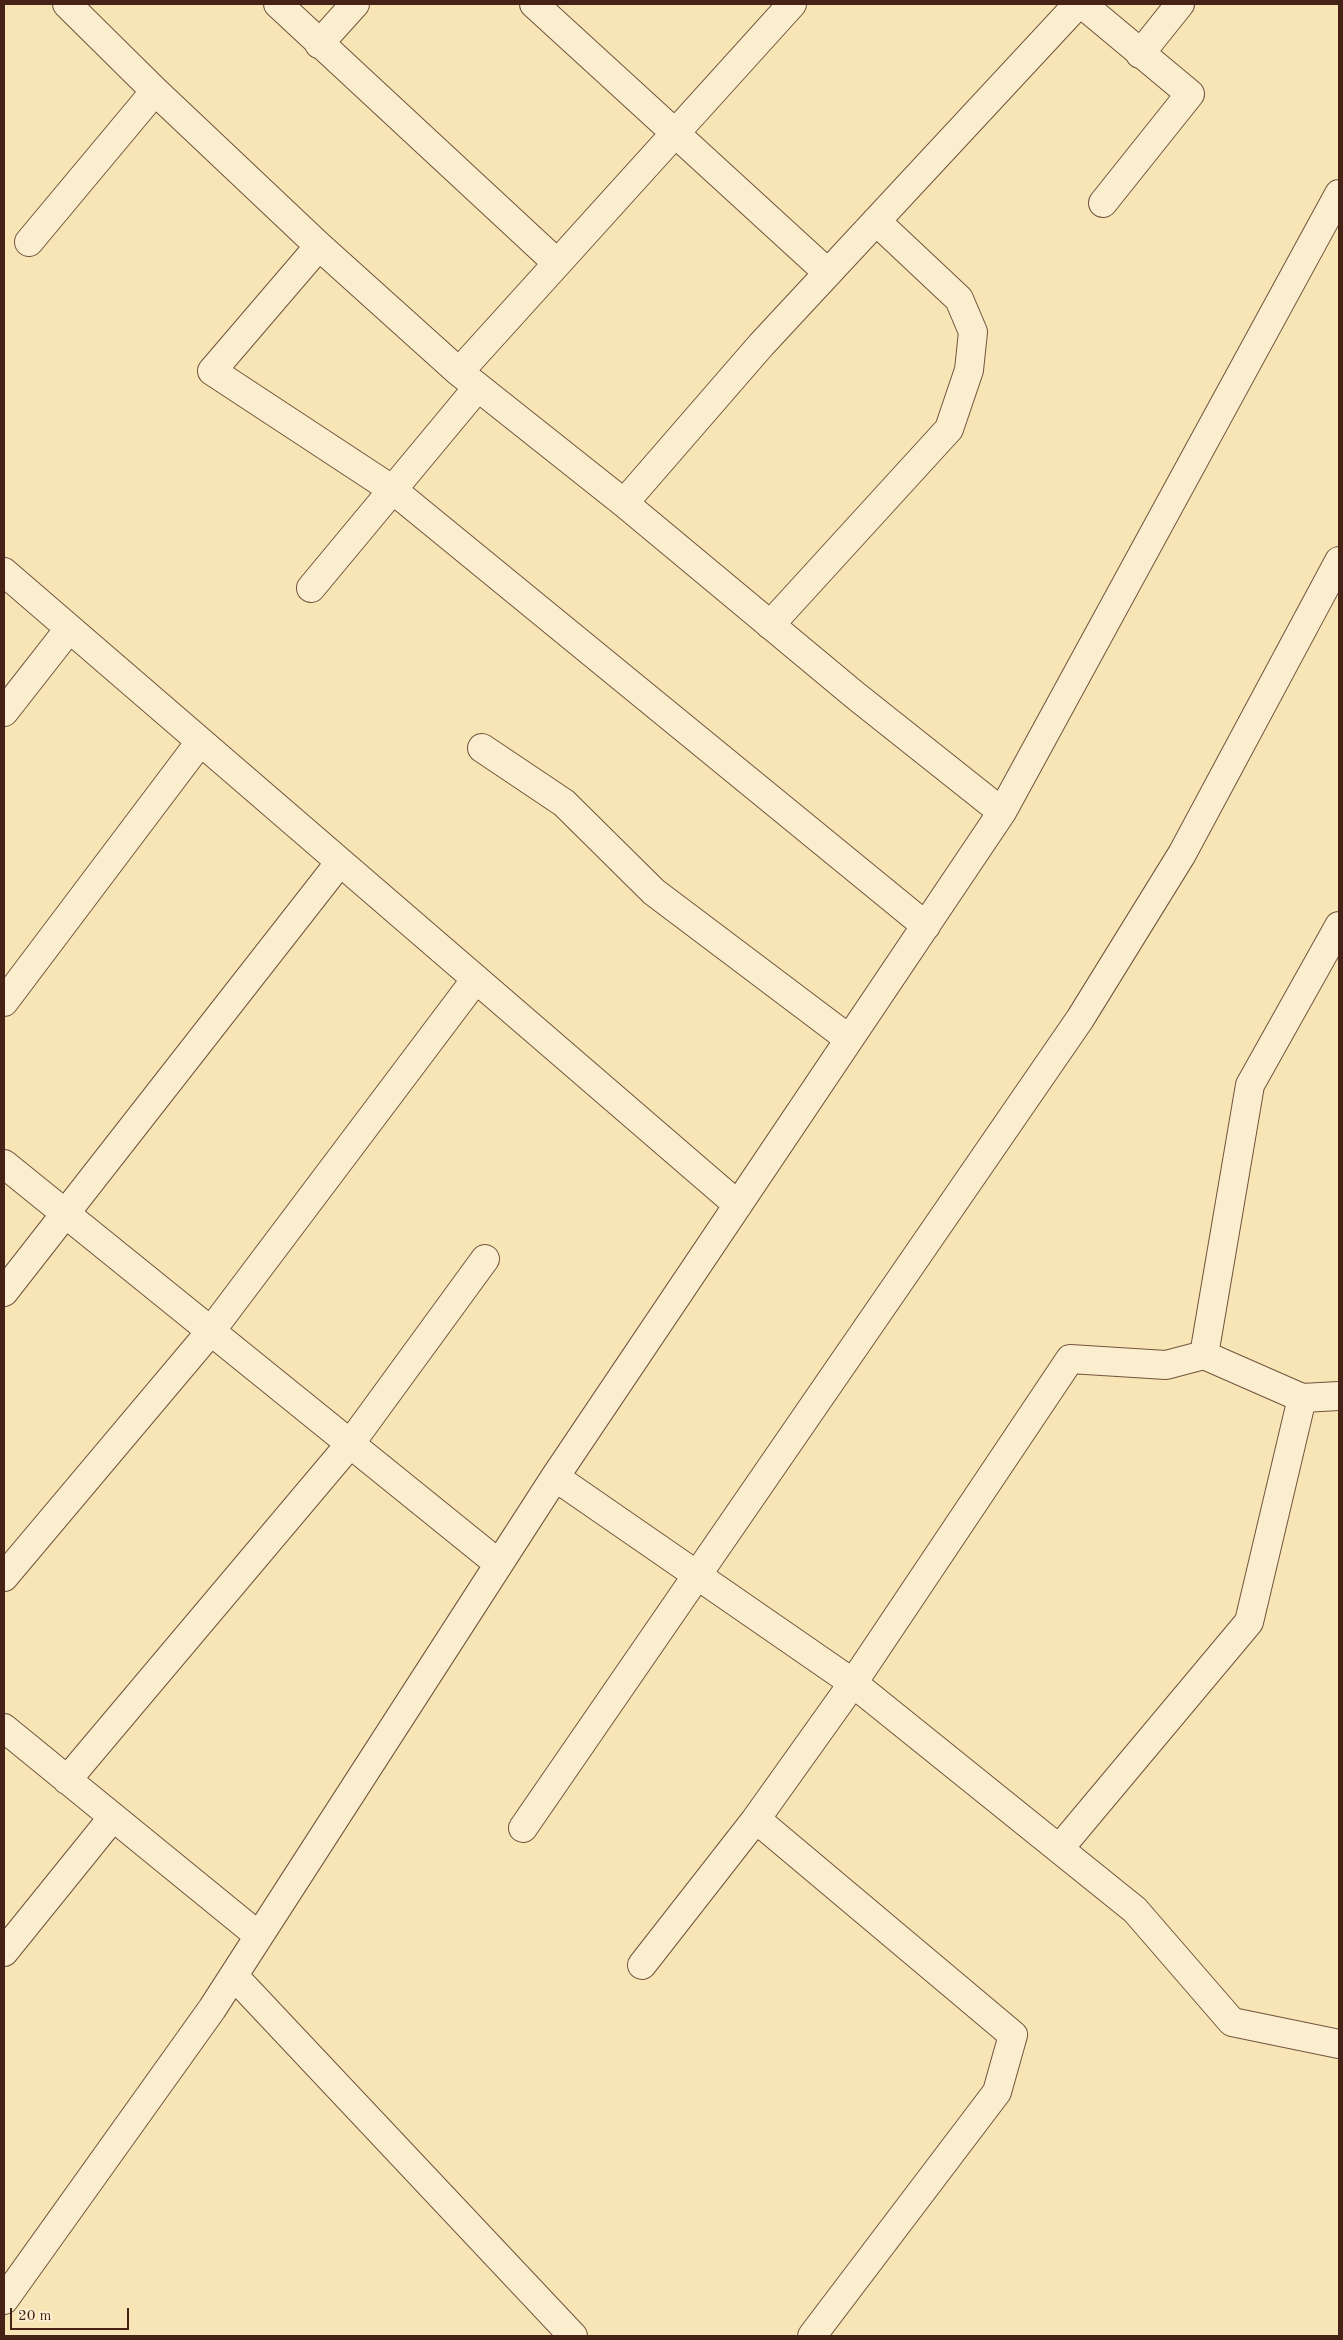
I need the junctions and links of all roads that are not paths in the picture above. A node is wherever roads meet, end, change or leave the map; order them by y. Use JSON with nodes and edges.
{"nodes":[{"id":1,"x":67,"y":4,"type":"edge"},
{"id":2,"x":278,"y":4,"type":"edge"},
{"id":3,"x":355,"y":4,"type":"edge"},
{"id":4,"x":534,"y":4,"type":"edge"},
{"id":5,"x":792,"y":4,"type":"edge"},
{"id":6,"x":1078,"y":4,"type":"edge"},
{"id":7,"x":1082,"y":4,"type":"edge"},
{"id":8,"x":1180,"y":4,"type":"edge"},
{"id":9,"x":320,"y":44,"type":"junction"},
{"id":10,"x":1140,"y":54,"type":"junction"},
{"id":11,"x":155,"y":91,"type":"junction"},
{"id":12,"x":675,"y":133,"type":"junction"},
{"id":13,"x":1339,"y":194,"type":"edge"},
{"id":14,"x":1103,"y":203,"type":"dead end"},
{"id":15,"x":876,"y":221,"type":"junction"},
{"id":16,"x":29,"y":242,"type":"dead end"},
{"id":17,"x":319,"y":246,"type":"junction"},
{"id":18,"x":557,"y":263,"type":"junction"},
{"id":19,"x":828,"y":273,"type":"junction"},
{"id":20,"x":469,"y":379,"type":"junction"},
{"id":21,"x":393,"y":490,"type":"junction"},
{"id":22,"x":624,"y":503,"type":"junction"},
{"id":23,"x":1339,"y":562,"type":"edge"},
{"id":24,"x":4,"y":572,"type":"edge"},
{"id":25,"x":311,"y":588,"type":"dead end"},
{"id":26,"x":1332,"y":589,"type":"edge"},
{"id":27,"x":770,"y":625,"type":"junction"},
{"id":28,"x":70,"y":629,"type":"junction"},
{"id":29,"x":4,"y":712,"type":"edge"},
{"id":30,"x":200,"y":742,"type":"junction"},
{"id":31,"x":482,"y":748,"type":"dead end"},
{"id":32,"x":1002,"y":812,"type":"junction"},
{"id":33,"x":340,"y":862,"type":"junction"},
{"id":34,"x":926,"y":926,"type":"junction"},
{"id":35,"x":1339,"y":926,"type":"edge"},
{"id":36,"x":476,"y":979,"type":"junction"},
{"id":37,"x":4,"y":1002,"type":"edge"},
{"id":38,"x":849,"y":1039,"type":"junction"},
{"id":39,"x":4,"y":1164,"type":"edge"},
{"id":40,"x":738,"y":1205,"type":"junction"},
{"id":41,"x":66,"y":1215,"type":"junction"},
{"id":42,"x":485,"y":1259,"type":"dead end"},
{"id":43,"x":4,"y":1292,"type":"edge"},
{"id":44,"x":211,"y":1331,"type":"junction"},
{"id":45,"x":1204,"y":1356,"type":"junction"},
{"id":46,"x":1339,"y":1396,"type":"edge"},
{"id":47,"x":1302,"y":1398,"type":"junction"},
{"id":48,"x":350,"y":1444,"type":"junction"},
{"id":49,"x":555,"y":1477,"type":"junction"},
{"id":50,"x":499,"y":1564,"type":"junction"},
{"id":51,"x":697,"y":1575,"type":"junction"},
{"id":52,"x":4,"y":1578,"type":"edge"},
{"id":53,"x":853,"y":1683,"type":"junction"},
{"id":54,"x":4,"y":1728,"type":"edge"},
{"id":55,"x":67,"y":1780,"type":"junction"},
{"id":56,"x":113,"y":1816,"type":"junction"},
{"id":57,"x":756,"y":1819,"type":"junction"},
{"id":58,"x":523,"y":1828,"type":"dead end"},
{"id":59,"x":1059,"y":1849,"type":"junction"},
{"id":60,"x":259,"y":1936,"type":"junction"},
{"id":61,"x":4,"y":1952,"type":"edge"},
{"id":62,"x":642,"y":1965,"type":"dead end"},
{"id":63,"x":234,"y":1976,"type":"junction"},
{"id":64,"x":1339,"y":2044,"type":"edge"},
{"id":65,"x":4,"y":2300,"type":"edge"},
{"id":66,"x":573,"y":2336,"type":"edge"},
{"id":67,"x":812,"y":2336,"type":"edge"}],
"edges":[{"from":1,"to":11,"type":"street"},
{"from":2,"to":9,"type":"street"},
{"from":3,"to":9,"type":"street"},
{"from":4,"to":12,"type":"street"},
{"from":5,"to":12,"type":"street"},
{"from":6,"to":15,"type":"street"},
{"from":7,"to":10,"type":"street"},
{"from":8,"to":10,"type":"street"},
{"from":9,"to":18,"type":"street"},
{"from":10,"to":14,"type":"street"},
{"from":11,"to":16,"type":"street"},
{"from":11,"to":17,"type":"street"},
{"from":12,"to":18,"type":"street"},
{"from":12,"to":19,"type":"street"},
{"from":13,"to":32,"type":"street"},
{"from":15,"to":19,"type":"street"},
{"from":15,"to":27,"type":"street"},
{"from":17,"to":20,"type":"street"},
{"from":17,"to":21,"type":"street"},
{"from":18,"to":20,"type":"street"},
{"from":19,"to":22,"type":"street"},
{"from":20,"to":21,"type":"street"},
{"from":20,"to":22,"type":"street"},
{"from":21,"to":25,"type":"street"},
{"from":21,"to":34,"type":"street"},
{"from":22,"to":27,"type":"street"},
{"from":23,"to":26,"type":"street"},
{"from":24,"to":28,"type":"street"},
{"from":26,"to":51,"type":"street"},
{"from":27,"to":32,"type":"street"},
{"from":28,"to":29,"type":"street"},
{"from":28,"to":30,"type":"street"},
{"from":30,"to":33,"type":"street"},
{"from":30,"to":37,"type":"street"},
{"from":31,"to":38,"type":"street"},
{"from":32,"to":34,"type":"street"},
{"from":33,"to":36,"type":"street"},
{"from":33,"to":41,"type":"street"},
{"from":34,"to":38,"type":"street"},
{"from":35,"to":45,"type":"street"},
{"from":36,"to":40,"type":"street"},
{"from":36,"to":44,"type":"street"},
{"from":38,"to":40,"type":"street"},
{"from":39,"to":41,"type":"street"},
{"from":40,"to":49,"type":"street"},
{"from":41,"to":43,"type":"street"},
{"from":41,"to":44,"type":"street"},
{"from":42,"to":48,"type":"street"},
{"from":44,"to":48,"type":"street"},
{"from":44,"to":52,"type":"street"},
{"from":45,"to":47,"type":"street"},
{"from":45,"to":53,"type":"street"},
{"from":46,"to":47,"type":"street"},
{"from":47,"to":59,"type":"street"},
{"from":48,"to":50,"type":"street"},
{"from":48,"to":55,"type":"street"},
{"from":49,"to":50,"type":"street"},
{"from":49,"to":51,"type":"street"},
{"from":50,"to":60,"type":"street"},
{"from":51,"to":53,"type":"street"},
{"from":51,"to":58,"type":"street"},
{"from":53,"to":57,"type":"street"},
{"from":53,"to":59,"type":"street"},
{"from":54,"to":55,"type":"street"},
{"from":55,"to":56,"type":"street"},
{"from":56,"to":60,"type":"street"},
{"from":56,"to":61,"type":"street"},
{"from":57,"to":62,"type":"street"},
{"from":57,"to":67,"type":"street"},
{"from":59,"to":64,"type":"street"},
{"from":60,"to":63,"type":"street"},
{"from":63,"to":65,"type":"street"},
{"from":63,"to":66,"type":"street"}]}
